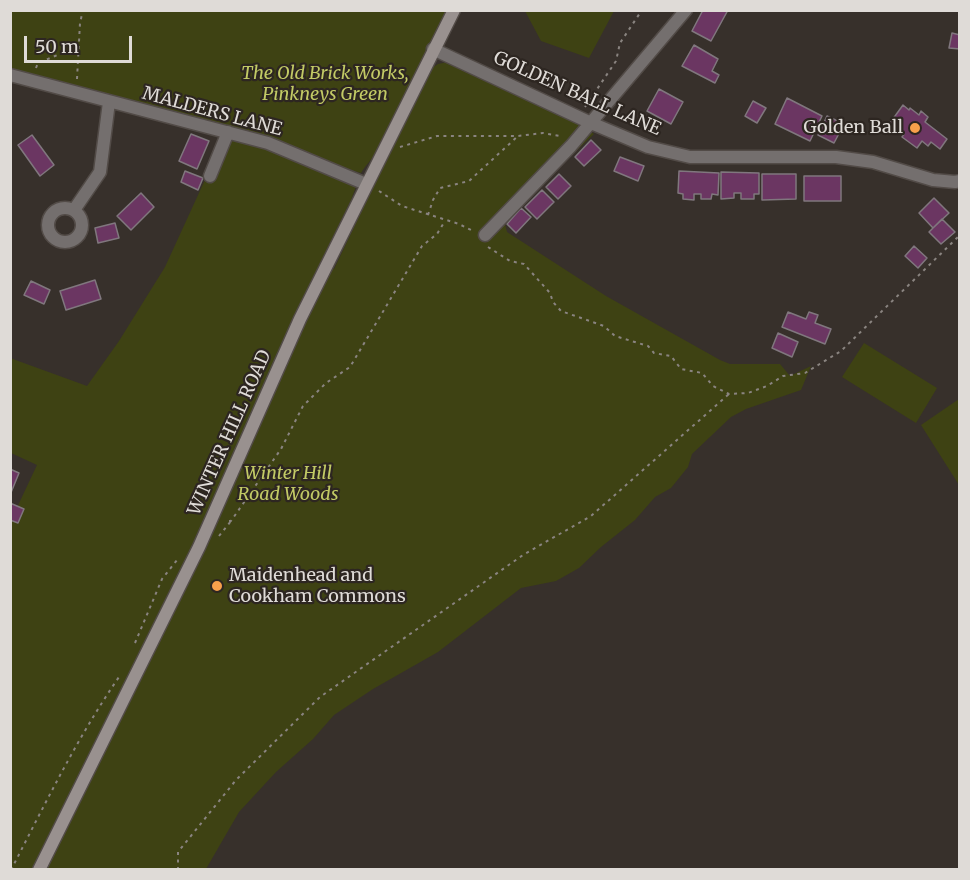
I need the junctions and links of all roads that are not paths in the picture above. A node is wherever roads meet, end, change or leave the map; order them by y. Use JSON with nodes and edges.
{"nodes":[{"id":1,"x":453,"y":10,"type":"edge"},
{"id":2,"x":686,"y":10,"type":"edge"},
{"id":3,"x":433,"y":49,"type":"junction"},
{"id":4,"x":10,"y":75,"type":"edge"},
{"id":5,"x":109,"y":102,"type":"junction"},
{"id":6,"x":591,"y":123,"type":"junction"},
{"id":7,"x":228,"y":132,"type":"junction"},
{"id":8,"x":210,"y":176,"type":"dead end"},
{"id":9,"x":960,"y":181,"type":"edge"},
{"id":10,"x":367,"y":184,"type":"junction"},
{"id":11,"x":74,"y":210,"type":"dead end"},
{"id":12,"x":485,"y":235,"type":"road end"},
{"id":13,"x":39,"y":870,"type":"edge"}],
"edges":[{"from":1,"to":3,"type":"street","name":"WINTER HILL ROAD"},
{"from":2,"to":6,"type":"street"},
{"from":3,"to":6,"type":"street","name":"GOLDEN BALL LANE"},
{"from":3,"to":10,"type":"street","name":"WINTER HILL ROAD"},
{"from":4,"to":5,"type":"street","name":"MALDERS LANE"},
{"from":5,"to":7,"type":"street","name":"MALDERS LANE"},
{"from":5,"to":11,"type":"street"},
{"from":6,"to":9,"type":"street","name":"GOLDEN BALL LANE"},
{"from":6,"to":12,"type":"street"},
{"from":7,"to":8,"type":"street"},
{"from":7,"to":10,"type":"street","name":"MALDERS LANE"},
{"from":10,"to":13,"type":"street","name":"WINTER HILL ROAD"}]}
